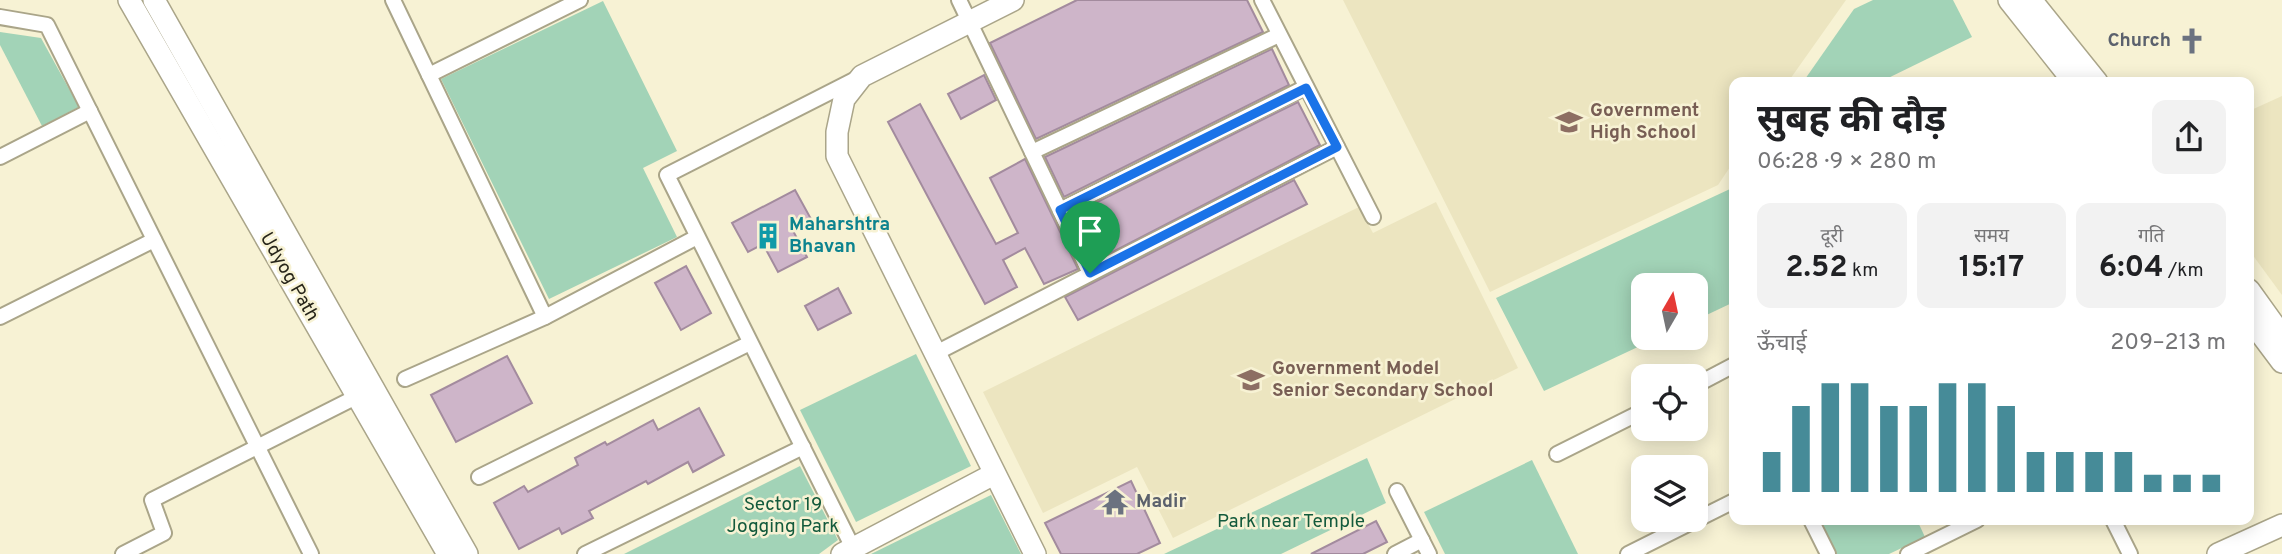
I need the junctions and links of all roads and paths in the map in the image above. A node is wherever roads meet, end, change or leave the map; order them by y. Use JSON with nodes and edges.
{"nodes":[{"id":1,"x":154,"y":0,"type":"edge"},
{"id":2,"x":393,"y":0,"type":"edge"},
{"id":3,"x":580,"y":0,"type":"edge"},
{"id":4,"x":959,"y":0,"type":"edge"},
{"id":5,"x":1013,"y":0,"type":"edge"},
{"id":6,"x":1262,"y":0,"type":"edge"},
{"id":7,"x":2009,"y":0,"type":"edge"},
{"id":8,"x":2031,"y":0,"type":"edge"},
{"id":9,"x":127,"y":3,"type":"edge"},
{"id":10,"x":0,"y":17,"type":"edge"},
{"id":11,"x":970,"y":22,"type":"junction"},
{"id":12,"x":1279,"y":35,"type":"junction"},
{"id":13,"x":429,"y":75,"type":"junction"},
{"id":14,"x":862,"y":76,"type":"junction"},
{"id":15,"x":2070,"y":77,"type":"edge"},
{"id":16,"x":2092,"y":77,"type":"edge"},
{"id":17,"x":1306,"y":88,"type":"junction"},
{"id":18,"x":90,"y":111,"type":"junction"},
{"id":19,"x":1337,"y":147,"type":"junction"},
{"id":20,"x":1032,"y":152,"type":"junction"},
{"id":21,"x":0,"y":157,"type":"edge"},
{"id":22,"x":1060,"y":210,"type":"junction"},
{"id":23,"x":1374,"y":217,"type":"dead end"},
{"id":24,"x":698,"y":237,"type":"junction"},
{"id":25,"x":154,"y":240,"type":"junction"},
{"id":26,"x":1090,"y":273,"type":"junction"},
{"id":27,"x":2254,"y":297,"type":"edge"},
{"id":28,"x":0,"y":317,"type":"edge"},
{"id":29,"x":545,"y":317,"type":"junction"},
{"id":30,"x":2254,"y":325,"type":"edge"},
{"id":31,"x":2282,"y":336,"type":"edge"},
{"id":32,"x":751,"y":343,"type":"junction"},
{"id":33,"x":934,"y":354,"type":"junction"},
{"id":34,"x":2282,"y":362,"type":"edge"},
{"id":35,"x":1729,"y":368,"type":"edge"},
{"id":36,"x":405,"y":379,"type":"dead end"},
{"id":37,"x":1708,"y":379,"type":"edge"},
{"id":38,"x":358,"y":396,"type":"junction"},
{"id":39,"x":1631,"y":417,"type":"edge"},
{"id":40,"x":258,"y":447,"type":"junction"},
{"id":41,"x":803,"y":447,"type":"junction"},
{"id":42,"x":1558,"y":454,"type":"dead end"},
{"id":43,"x":994,"y":474,"type":"junction"},
{"id":44,"x":479,"y":477,"type":"dead end"},
{"id":45,"x":1397,"y":491,"type":"dead end"},
{"id":46,"x":1729,"y":504,"type":"edge"},
{"id":47,"x":1814,"y":525,"type":"edge"},
{"id":48,"x":1967,"y":525,"type":"edge"},
{"id":49,"x":2116,"y":525,"type":"edge"},
{"id":50,"x":2280,"y":530,"type":"edge"},
{"id":51,"x":1422,"y":540,"type":"junction"},
{"id":52,"x":848,"y":551,"type":"edge"},
{"id":53,"x":123,"y":554,"type":"edge"},
{"id":54,"x":311,"y":554,"type":"edge"},
{"id":55,"x":448,"y":554,"type":"edge"},
{"id":56,"x":467,"y":554,"type":"edge"},
{"id":57,"x":585,"y":554,"type":"edge"},
{"id":58,"x":1035,"y":554,"type":"edge"},
{"id":59,"x":1395,"y":554,"type":"edge"},
{"id":60,"x":1429,"y":554,"type":"edge"},
{"id":61,"x":1628,"y":554,"type":"edge"},
{"id":62,"x":1828,"y":554,"type":"edge"},
{"id":63,"x":1908,"y":554,"type":"edge"},
{"id":64,"x":2130,"y":554,"type":"edge"},
{"id":65,"x":2218,"y":554,"type":"edge"}],
"edges":[{"from":1,"to":56,"type":"main road","name":"Udyog Path"},
{"from":2,"to":13,"type":"street"},
{"from":3,"to":13,"type":"street"},
{"from":4,"to":11,"type":"street"},
{"from":5,"to":11,"type":"main road"},
{"from":6,"to":12,"type":"street"},
{"from":7,"to":15,"type":"main road"},
{"from":8,"to":16,"type":"main road"},
{"from":9,"to":38,"type":"main road","name":"Udyog Path"},
{"from":10,"to":18,"type":"street"},
{"from":11,"to":14,"type":"main road"},
{"from":11,"to":20,"type":"street"},
{"from":12,"to":17,"type":"street"},
{"from":12,"to":20,"type":"street"},
{"from":13,"to":29,"type":"street"},
{"from":14,"to":24,"type":"street"},
{"from":14,"to":33,"type":"main road"},
{"from":17,"to":19,"type":"street"},
{"from":17,"to":22,"type":"street"},
{"from":18,"to":21,"type":"street"},
{"from":18,"to":25,"type":"street"},
{"from":19,"to":23,"type":"street"},
{"from":19,"to":26,"type":"street"},
{"from":20,"to":22,"type":"street"},
{"from":22,"to":26,"type":"street"},
{"from":24,"to":29,"type":"street"},
{"from":24,"to":32,"type":"street"},
{"from":25,"to":28,"type":"street"},
{"from":25,"to":40,"type":"street"},
{"from":26,"to":33,"type":"street"},
{"from":27,"to":31,"type":"main road"},
{"from":29,"to":36,"type":"street"},
{"from":30,"to":34,"type":"main road"},
{"from":32,"to":41,"type":"street"},
{"from":32,"to":44,"type":"street"},
{"from":33,"to":43,"type":"main road"},
{"from":35,"to":37,"type":"street"},
{"from":38,"to":40,"type":"street"},
{"from":38,"to":55,"type":"main road","name":"Udyog Path"},
{"from":39,"to":42,"type":"street"},
{"from":40,"to":53,"type":"street"},
{"from":40,"to":54,"type":"street"},
{"from":41,"to":52,"type":"street"},
{"from":41,"to":57,"type":"street"},
{"from":43,"to":52,"type":"main road"},
{"from":43,"to":58,"type":"main road"},
{"from":45,"to":51,"type":"street"},
{"from":46,"to":61,"type":"street"},
{"from":47,"to":62,"type":"street"},
{"from":48,"to":63,"type":"street"},
{"from":49,"to":64,"type":"street"},
{"from":50,"to":65,"type":"main road"},
{"from":51,"to":59,"type":"street"},
{"from":51,"to":60,"type":"street"}]}
